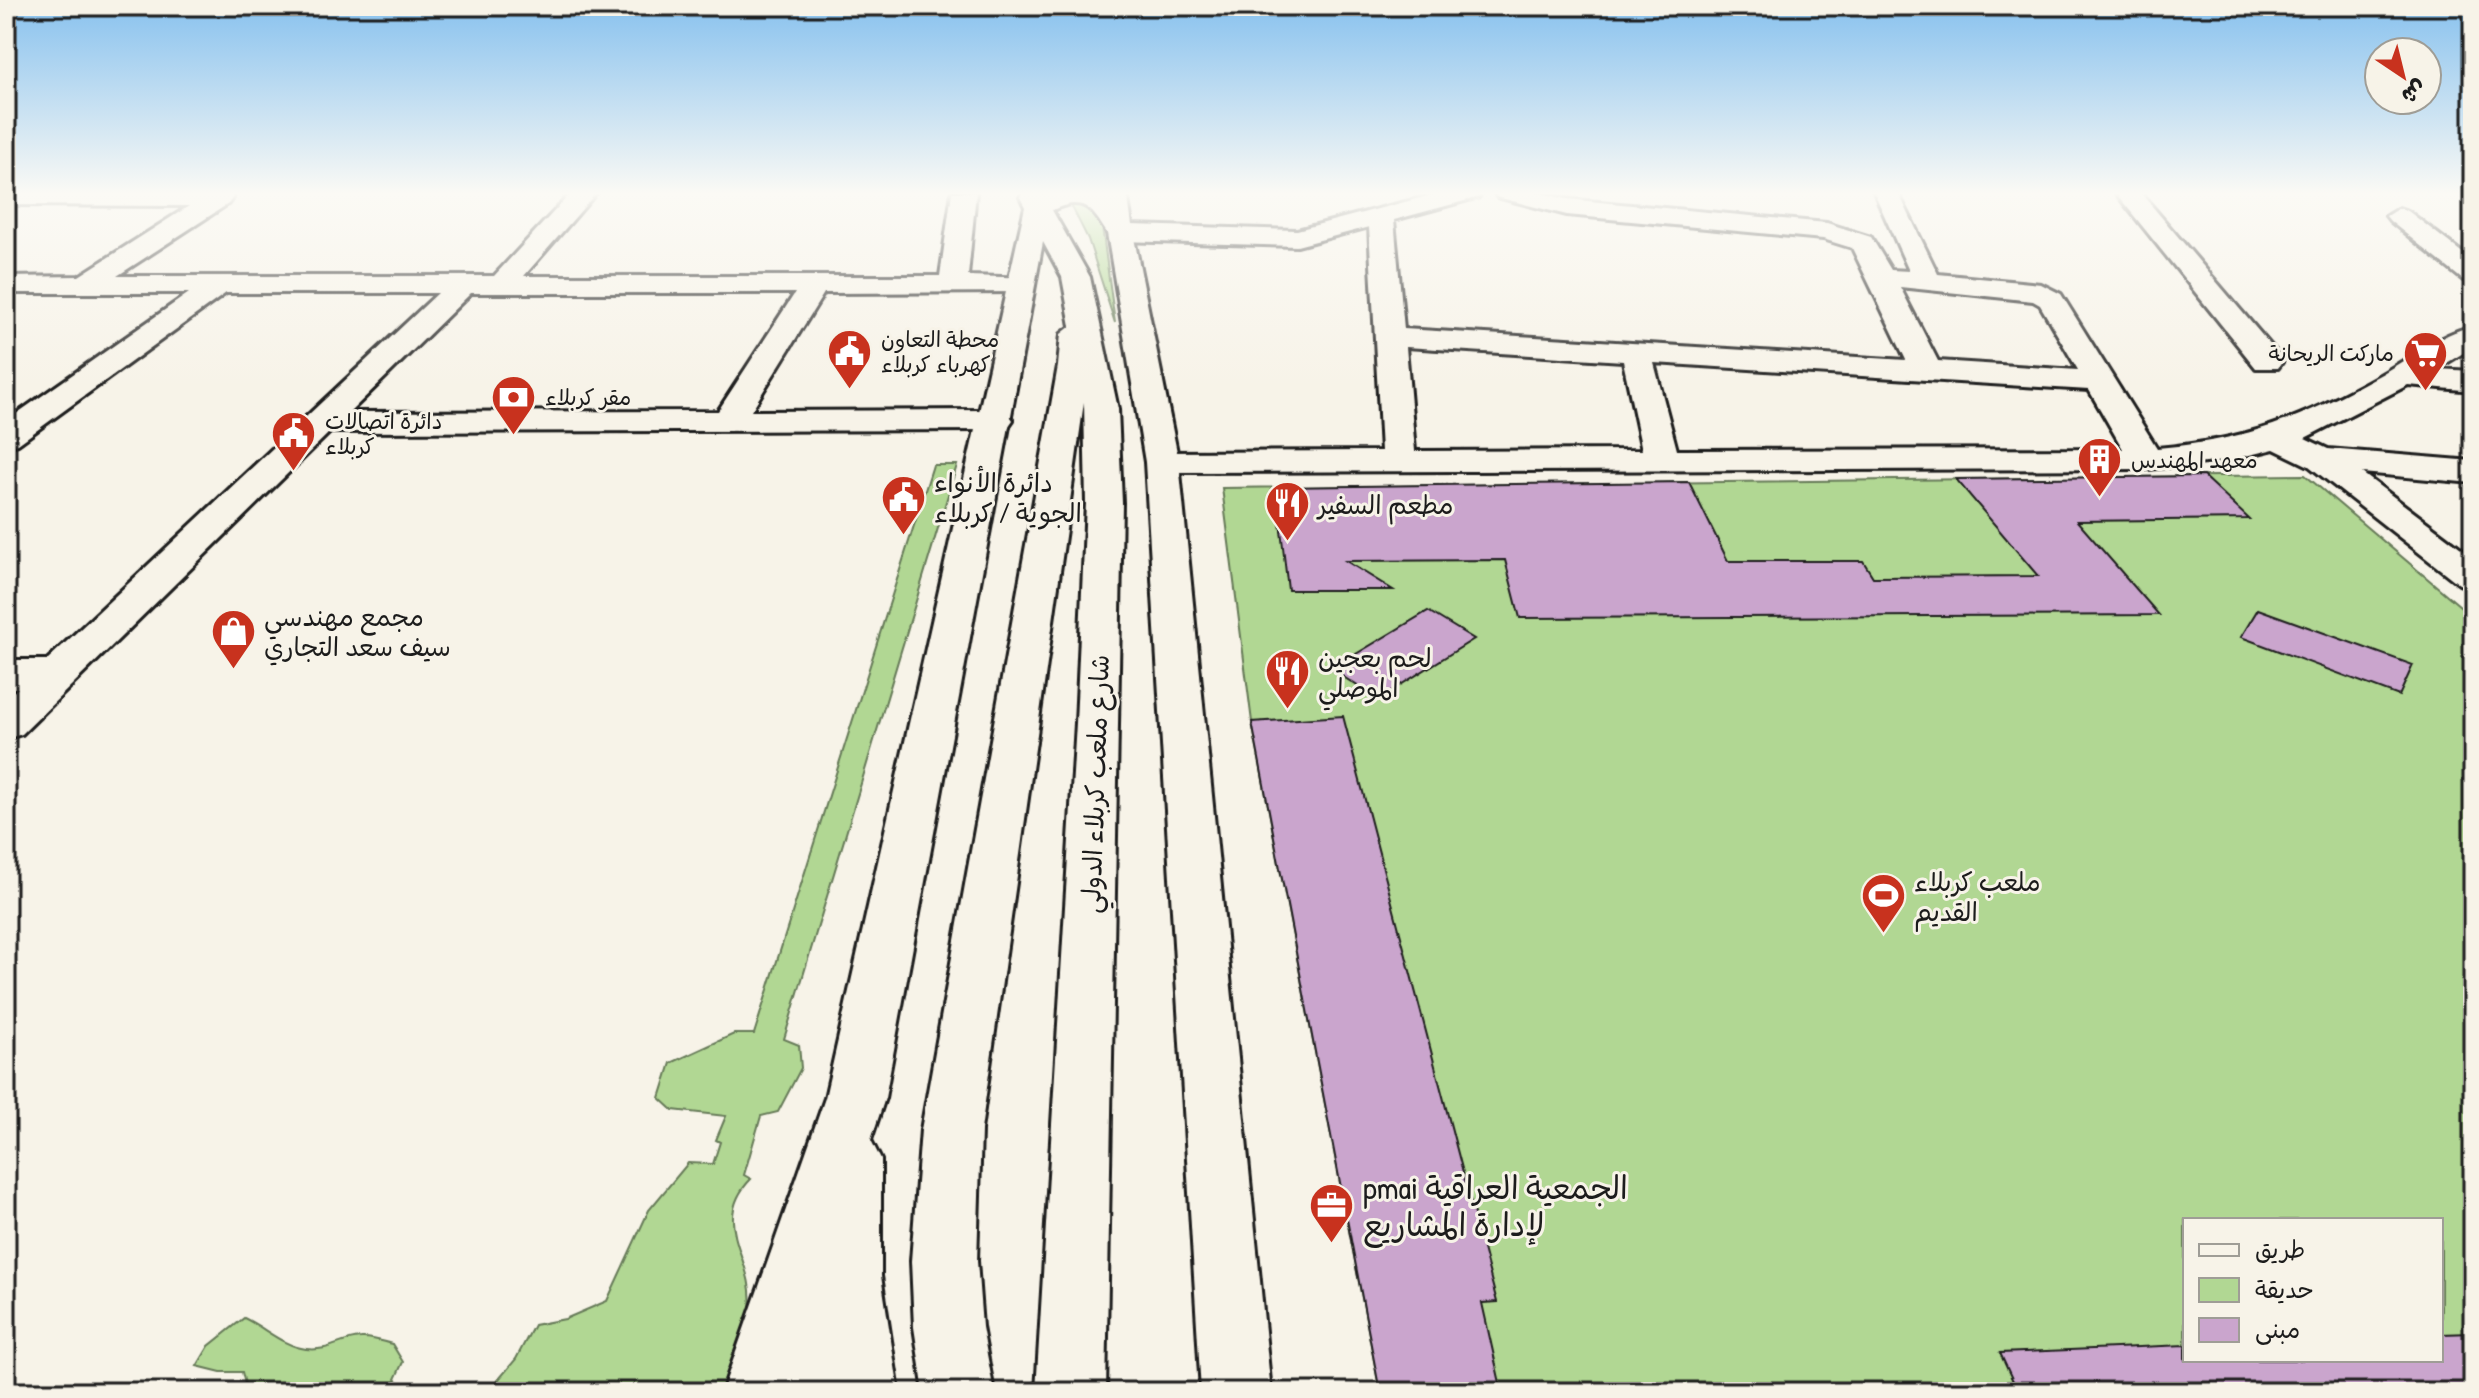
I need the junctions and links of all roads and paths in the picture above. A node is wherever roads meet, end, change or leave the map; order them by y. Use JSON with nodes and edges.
{"nodes":[{"id":1,"x":128,"y":257,"type":"edge"},
{"id":2,"x":526,"y":257,"type":"edge"},
{"id":3,"x":956,"y":257,"type":"edge"},
{"id":4,"x":1025,"y":257,"type":"edge"},
{"id":5,"x":1066,"y":257,"type":"edge"},
{"id":6,"x":1119,"y":257,"type":"edge"},
{"id":7,"x":1384,"y":257,"type":"edge"},
{"id":8,"x":1870,"y":257,"type":"edge"},
{"id":9,"x":1916,"y":257,"type":"edge"},
{"id":10,"x":2181,"y":257,"type":"edge"},
{"id":11,"x":2452,"y":257,"type":"edge"},
{"id":12,"x":2473,"y":274,"type":"edge"},
{"id":13,"x":1881,"y":277,"type":"junction"},
{"id":14,"x":1927,"y":281,"type":"junction"},
{"id":15,"x":1021,"y":284,"type":"junction"},
{"id":16,"x":6,"y":285,"type":"edge"},
{"id":17,"x":85,"y":285,"type":"junction"},
{"id":18,"x":219,"y":285,"type":"junction"},
{"id":19,"x":463,"y":285,"type":"junction"},
{"id":20,"x":501,"y":285,"type":"junction"},
{"id":21,"x":814,"y":286,"type":"junction"},
{"id":22,"x":953,"y":286,"type":"junction"},
{"id":23,"x":1079,"y":290,"type":"junction"},
{"id":24,"x":2473,"y":335,"type":"edge"},
{"id":25,"x":1390,"y":337,"type":"junction"},
{"id":26,"x":1636,"y":351,"type":"junction"},
{"id":27,"x":2267,"y":361,"type":"dead end"},
{"id":28,"x":1927,"y":370,"type":"junction"},
{"id":29,"x":2399,"y":375,"type":"junction"},
{"id":30,"x":2101,"y":381,"type":"junction"},
{"id":31,"x":2473,"y":381,"type":"edge"},
{"id":32,"x":6,"y":395,"type":"edge"},
{"id":33,"x":64,"y":395,"type":"junction"},
{"id":34,"x":996,"y":420,"type":"junction"},
{"id":35,"x":728,"y":421,"type":"junction"},
{"id":36,"x":320,"y":422,"type":"junction"},
{"id":37,"x":6,"y":437,"type":"edge"},
{"id":38,"x":2276,"y":437,"type":"junction"},
{"id":39,"x":2147,"y":459,"type":"junction"},
{"id":40,"x":2321,"y":459,"type":"junction"},
{"id":41,"x":1662,"y":461,"type":"junction"},
{"id":42,"x":1162,"y":462,"type":"junction"},
{"id":43,"x":1399,"y":462,"type":"junction"},
{"id":44,"x":2473,"y":472,"type":"edge"},
{"id":45,"x":2473,"y":576,"type":"edge"},
{"id":46,"x":6,"y":674,"type":"edge"},
{"id":47,"x":59,"y":674,"type":"junction"},
{"id":48,"x":6,"y":724,"type":"edge"},
{"id":49,"x":855,"y":1098,"type":"junction"},
{"id":50,"x":846,"y":1203,"type":"junction"},
{"id":51,"x":757,"y":1392,"type":"edge"},
{"id":52,"x":799,"y":1392,"type":"edge"},
{"id":53,"x":864,"y":1392,"type":"edge"},
{"id":54,"x":959,"y":1392,"type":"edge"},
{"id":55,"x":1071,"y":1392,"type":"edge"},
{"id":56,"x":1236,"y":1392,"type":"edge"}],
"edges":[{"from":1,"to":17,"type":"street"},
{"from":2,"to":20,"type":"street"},
{"from":3,"to":22,"type":"street"},
{"from":4,"to":15,"type":"street"},
{"from":5,"to":23,"type":"street","name":"شارع ملعب كربلاء الدولي"},
{"from":6,"to":42,"type":"street"},
{"from":7,"to":25,"type":"street"},
{"from":8,"to":13,"type":"street"},
{"from":9,"to":14,"type":"street"},
{"from":10,"to":27,"type":"street"},
{"from":11,"to":12,"type":"street"},
{"from":13,"to":14,"type":"street"},
{"from":13,"to":28,"type":"street"},
{"from":14,"to":30,"type":"street"},
{"from":15,"to":22,"type":"street"},
{"from":15,"to":34,"type":"street"},
{"from":16,"to":17,"type":"street"},
{"from":17,"to":18,"type":"street"},
{"from":18,"to":19,"type":"street"},
{"from":18,"to":33,"type":"street"},
{"from":19,"to":20,"type":"street"},
{"from":19,"to":36,"type":"street"},
{"from":20,"to":21,"type":"street"},
{"from":21,"to":22,"type":"street"},
{"from":21,"to":35,"type":"street"},
{"from":23,"to":54,"type":"street"},
{"from":23,"to":55,"type":"street","name":"شارع ملعب كربلاء الدولي"},
{"from":24,"to":29,"type":"street"},
{"from":25,"to":26,"type":"street"},
{"from":25,"to":43,"type":"street"},
{"from":26,"to":28,"type":"street"},
{"from":26,"to":41,"type":"street"},
{"from":28,"to":30,"type":"street"},
{"from":29,"to":31,"type":"street"},
{"from":29,"to":38,"type":"street"},
{"from":30,"to":39,"type":"street"},
{"from":32,"to":33,"type":"street"},
{"from":33,"to":37,"type":"street"},
{"from":34,"to":35,"type":"street"},
{"from":34,"to":49,"type":"street"},
{"from":35,"to":36,"type":"street"},
{"from":36,"to":47,"type":"street"},
{"from":38,"to":39,"type":"street"},
{"from":38,"to":40,"type":"street"},
{"from":39,"to":41,"type":"street"},
{"from":40,"to":44,"type":"street"},
{"from":40,"to":45,"type":"street"},
{"from":41,"to":43,"type":"street"},
{"from":42,"to":43,"type":"street"},
{"from":42,"to":56,"type":"street"},
{"from":46,"to":47,"type":"street"},
{"from":47,"to":48,"type":"street"},
{"from":49,"to":50,"type":"street"},
{"from":49,"to":51,"type":"street"},
{"from":50,"to":52,"type":"street"},
{"from":50,"to":53,"type":"street"}]}
